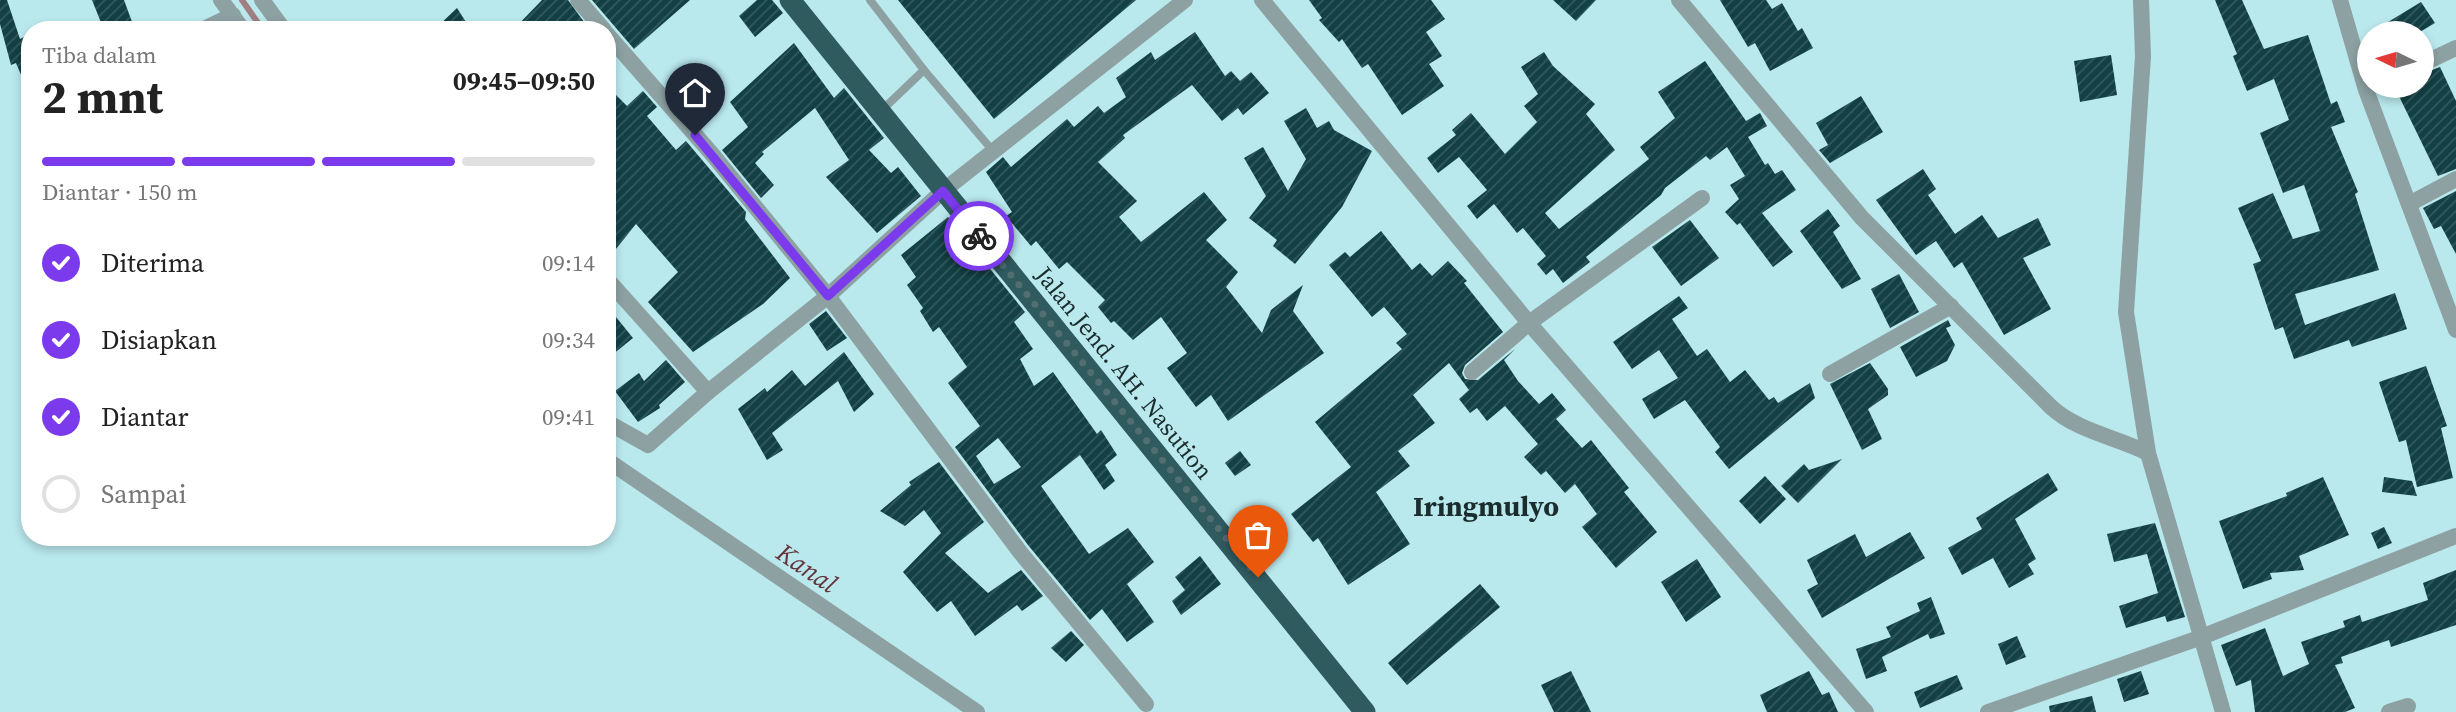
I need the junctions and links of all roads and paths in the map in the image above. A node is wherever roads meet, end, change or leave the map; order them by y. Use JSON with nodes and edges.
{"nodes":[{"id":1,"x":221,"y":0,"type":"edge"},
{"id":2,"x":262,"y":0,"type":"edge"},
{"id":3,"x":578,"y":0,"type":"edge"},
{"id":4,"x":790,"y":0,"type":"edge"},
{"id":5,"x":870,"y":0,"type":"edge"},
{"id":6,"x":1185,"y":0,"type":"edge"},
{"id":7,"x":1262,"y":0,"type":"edge"},
{"id":8,"x":1679,"y":0,"type":"edge"},
{"id":9,"x":2141,"y":0,"type":"edge"},
{"id":10,"x":2340,"y":0,"type":"edge"},
{"id":11,"x":233,"y":15,"type":"junction"},
{"id":12,"x":221,"y":21,"type":"edge"},
{"id":13,"x":237,"y":21,"type":"edge"},
{"id":14,"x":277,"y":21,"type":"edge"},
{"id":15,"x":596,"y":21,"type":"edge"},
{"id":16,"x":616,"y":44,"type":"edge"},
{"id":17,"x":2456,"y":48,"type":"edge"},
{"id":18,"x":2357,"y":50,"type":"edge"},
{"id":19,"x":2434,"y":58,"type":"edge"},
{"id":20,"x":924,"y":70,"type":"junction"},
{"id":21,"x":2373,"y":98,"type":"edge"},
{"id":22,"x":881,"y":111,"type":"junction"},
{"id":23,"x":993,"y":151,"type":"junction"},
{"id":24,"x":2456,"y":179,"type":"edge"},
{"id":25,"x":943,"y":191,"type":"junction"},
{"id":26,"x":1702,"y":198,"type":"dead end"},
{"id":27,"x":2409,"y":204,"type":"junction"},
{"id":28,"x":616,"y":289,"type":"edge"},
{"id":29,"x":828,"y":296,"type":"junction"},
{"id":30,"x":1951,"y":306,"type":"junction"},
{"id":31,"x":1529,"y":323,"type":"junction"},
{"id":32,"x":2456,"y":330,"type":"edge"},
{"id":33,"x":1472,"y":372,"type":"dead end"},
{"id":34,"x":1830,"y":374,"type":"dead end"},
{"id":35,"x":708,"y":392,"type":"junction"},
{"id":36,"x":616,"y":427,"type":"edge"},
{"id":37,"x":2148,"y":453,"type":"junction"},
{"id":38,"x":616,"y":466,"type":"edge"},
{"id":39,"x":2456,"y":536,"type":"edge"},
{"id":40,"x":2199,"y":638,"type":"junction"},
{"id":41,"x":1146,"y":704,"type":"dead end"},
{"id":42,"x":2408,"y":706,"type":"dead end"},
{"id":43,"x":977,"y":712,"type":"edge"},
{"id":44,"x":1365,"y":712,"type":"edge"},
{"id":45,"x":1866,"y":712,"type":"edge"},
{"id":46,"x":1988,"y":712,"type":"edge"},
{"id":47,"x":2223,"y":712,"type":"edge"},
{"id":48,"x":2389,"y":712,"type":"edge"}],
"edges":[{"from":1,"to":11,"type":"street"},
{"from":2,"to":14,"type":"street"},
{"from":3,"to":15,"type":"street"},
{"from":4,"to":22,"type":"highway","name":"Jalan Jend. AH. Nasution"},
{"from":5,"to":20,"type":"lane"},
{"from":6,"to":23,"type":"street"},
{"from":7,"to":31,"type":"street"},
{"from":8,"to":30,"type":"street"},
{"from":9,"to":37,"type":"street"},
{"from":10,"to":18,"type":"street"},
{"from":11,"to":12,"type":"street"},
{"from":11,"to":13,"type":"street"},
{"from":16,"to":29,"type":"street"},
{"from":17,"to":19,"type":"street"},
{"from":20,"to":22,"type":"lane"},
{"from":20,"to":23,"type":"lane"},
{"from":21,"to":27,"type":"street"},
{"from":22,"to":25,"type":"highway","name":"Jalan Jend. AH. Nasution"},
{"from":23,"to":25,"type":"street"},
{"from":24,"to":27,"type":"street"},
{"from":25,"to":29,"type":"street"},
{"from":25,"to":44,"type":"highway","name":"Jalan Jend. AH. Nasution"},
{"from":26,"to":31,"type":"street"},
{"from":27,"to":32,"type":"street"},
{"from":28,"to":35,"type":"street"},
{"from":29,"to":35,"type":"street"},
{"from":29,"to":41,"type":"street"},
{"from":30,"to":34,"type":"street"},
{"from":30,"to":37,"type":"street"},
{"from":31,"to":33,"type":"street"},
{"from":31,"to":45,"type":"street"},
{"from":35,"to":36,"type":"street"},
{"from":37,"to":40,"type":"street"},
{"from":38,"to":43,"type":"street"},
{"from":39,"to":40,"type":"street"},
{"from":40,"to":46,"type":"street"},
{"from":40,"to":47,"type":"street"},
{"from":42,"to":48,"type":"street"}]}
